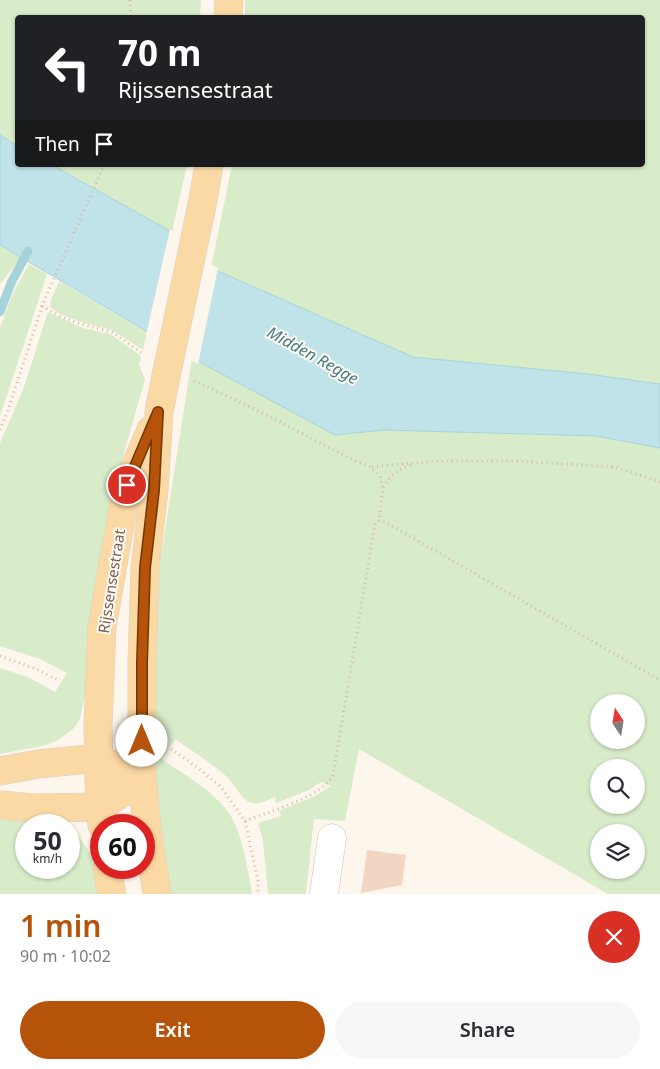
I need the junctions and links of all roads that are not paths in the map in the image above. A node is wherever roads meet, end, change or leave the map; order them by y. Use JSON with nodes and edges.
{"nodes":[{"id":1,"x":229,"y":0,"type":"edge"},
{"id":2,"x":228,"y":15,"type":"edge"},
{"id":3,"x":210,"y":167,"type":"edge"},
{"id":4,"x":158,"y":412,"type":"junction"},
{"id":5,"x":98,"y":758,"type":"junction"},
{"id":6,"x":0,"y":771,"type":"edge"},
{"id":7,"x":142,"y":780,"type":"junction"},
{"id":8,"x":0,"y":805,"type":"edge"},
{"id":9,"x":101,"y":814,"type":"edge"},
{"id":10,"x":103,"y":814,"type":"edge"},
{"id":11,"x":90,"y":815,"type":"edge"},
{"id":12,"x":332,"y":838,"type":"dead end"},
{"id":13,"x":109,"y":879,"type":"edge"},
{"id":14,"x":112,"y":894,"type":"edge"},
{"id":15,"x":157,"y":894,"type":"edge"},
{"id":16,"x":324,"y":894,"type":"edge"}],
"edges":[{"from":1,"to":2,"type":"main road"},
{"from":3,"to":4,"type":"main road","name":"Rijssensestraat","bridge":true},
{"from":4,"to":5,"type":"main road","name":"Rijssensestraat"},
{"from":4,"to":7,"type":"main road","name":"Rijssensestraat"},
{"from":5,"to":6,"type":"main road"},
{"from":5,"to":7,"type":"main road"},
{"from":5,"to":9,"type":"main road","name":"Rijssensestraat"},
{"from":7,"to":10,"type":"main road"},
{"from":7,"to":15,"type":"main road","name":"Rijssensestraat"},
{"from":8,"to":11,"type":"main road"},
{"from":12,"to":16,"type":"street"},
{"from":13,"to":14,"type":"main road"}]}
